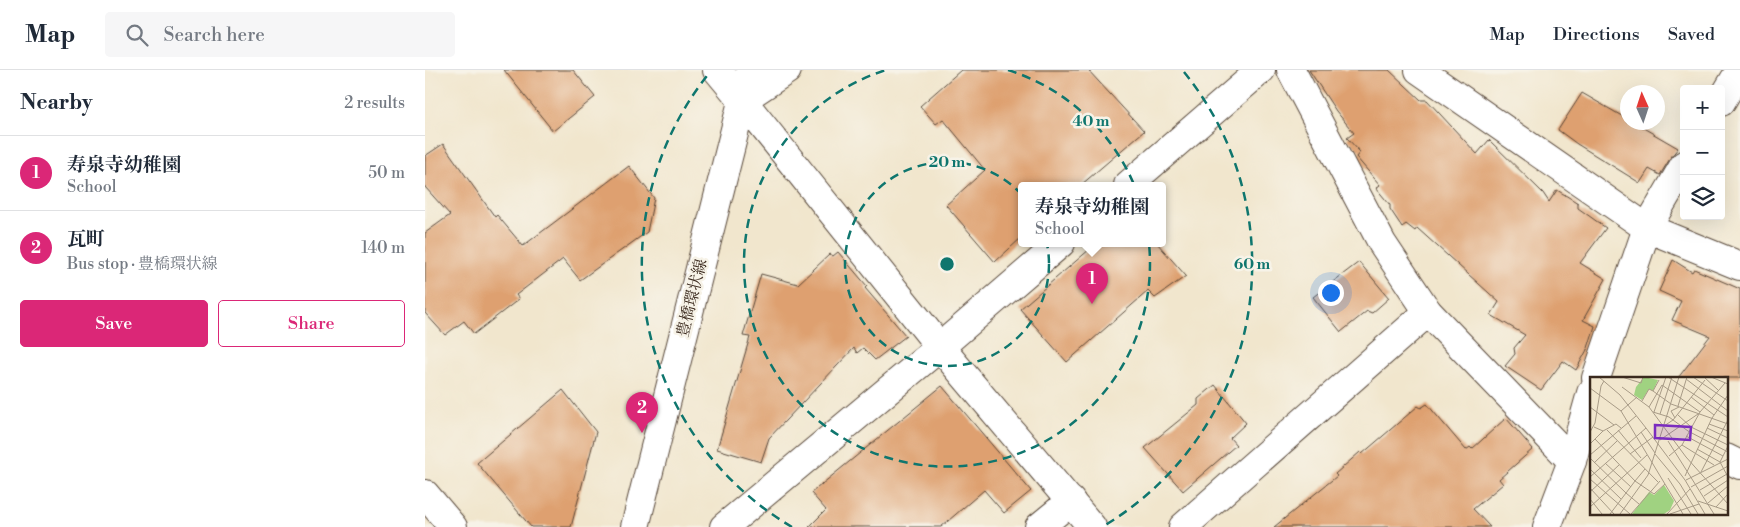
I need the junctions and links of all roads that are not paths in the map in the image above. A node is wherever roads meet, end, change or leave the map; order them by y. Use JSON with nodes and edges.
{"nodes":[{"id":1,"x":717,"y":70,"type":"edge"},
{"id":2,"x":750,"y":70,"type":"edge"},
{"id":3,"x":787,"y":70,"type":"edge"},
{"id":4,"x":1261,"y":70,"type":"edge"},
{"id":5,"x":1291,"y":70,"type":"edge"},
{"id":6,"x":1419,"y":70,"type":"edge"},
{"id":7,"x":1740,"y":70,"type":"edge"},
{"id":8,"x":1725,"y":95,"type":"edge"},
{"id":9,"x":742,"y":100,"type":"junction"},
{"id":10,"x":1680,"y":172,"type":"edge"},
{"id":11,"x":1131,"y":182,"type":"edge"},
{"id":12,"x":1647,"y":228,"type":"junction"},
{"id":13,"x":1056,"y":247,"type":"edge"},
{"id":14,"x":1740,"y":266,"type":"edge"},
{"id":15,"x":1428,"y":312,"type":"junction"},
{"id":16,"x":941,"y":347,"type":"junction"},
{"id":17,"x":1596,"y":377,"type":"edge"},
{"id":18,"x":1590,"y":397,"type":"edge"},
{"id":19,"x":1727,"y":458,"type":"edge"},
{"id":20,"x":1572,"y":461,"type":"junction"},
{"id":21,"x":1740,"y":465,"type":"edge"},
{"id":22,"x":425,"y":494,"type":"edge"},
{"id":23,"x":1071,"y":501,"type":"junction"},
{"id":24,"x":453,"y":527,"type":"edge"},
{"id":25,"x":635,"y":527,"type":"edge"},
{"id":26,"x":724,"y":527,"type":"edge"},
{"id":27,"x":1039,"y":527,"type":"edge"},
{"id":28,"x":1092,"y":527,"type":"edge"},
{"id":29,"x":1183,"y":527,"type":"edge"},
{"id":30,"x":1547,"y":527,"type":"edge"}],
"edges":[{"from":1,"to":9,"type":"main road"},
{"from":2,"to":9,"type":"main road","name":"豊橋環状線"},
{"from":3,"to":9,"type":"main road"},
{"from":4,"to":11,"type":"main road"},
{"from":5,"to":15,"type":"main road"},
{"from":6,"to":12,"type":"main road"},
{"from":7,"to":8,"type":"main road"},
{"from":9,"to":16,"type":"main road"},
{"from":9,"to":25,"type":"main road","name":"豊橋環状線"},
{"from":10,"to":12,"type":"main road"},
{"from":12,"to":14,"type":"main road"},
{"from":12,"to":17,"type":"main road"},
{"from":13,"to":16,"type":"main road"},
{"from":15,"to":20,"type":"main road"},
{"from":15,"to":29,"type":"main road"},
{"from":16,"to":23,"type":"main road"},
{"from":16,"to":26,"type":"main road"},
{"from":18,"to":20,"type":"main road"},
{"from":19,"to":21,"type":"main road"},
{"from":20,"to":30,"type":"main road"},
{"from":22,"to":24,"type":"main road"},
{"from":23,"to":27,"type":"main road"},
{"from":23,"to":28,"type":"main road"}]}
